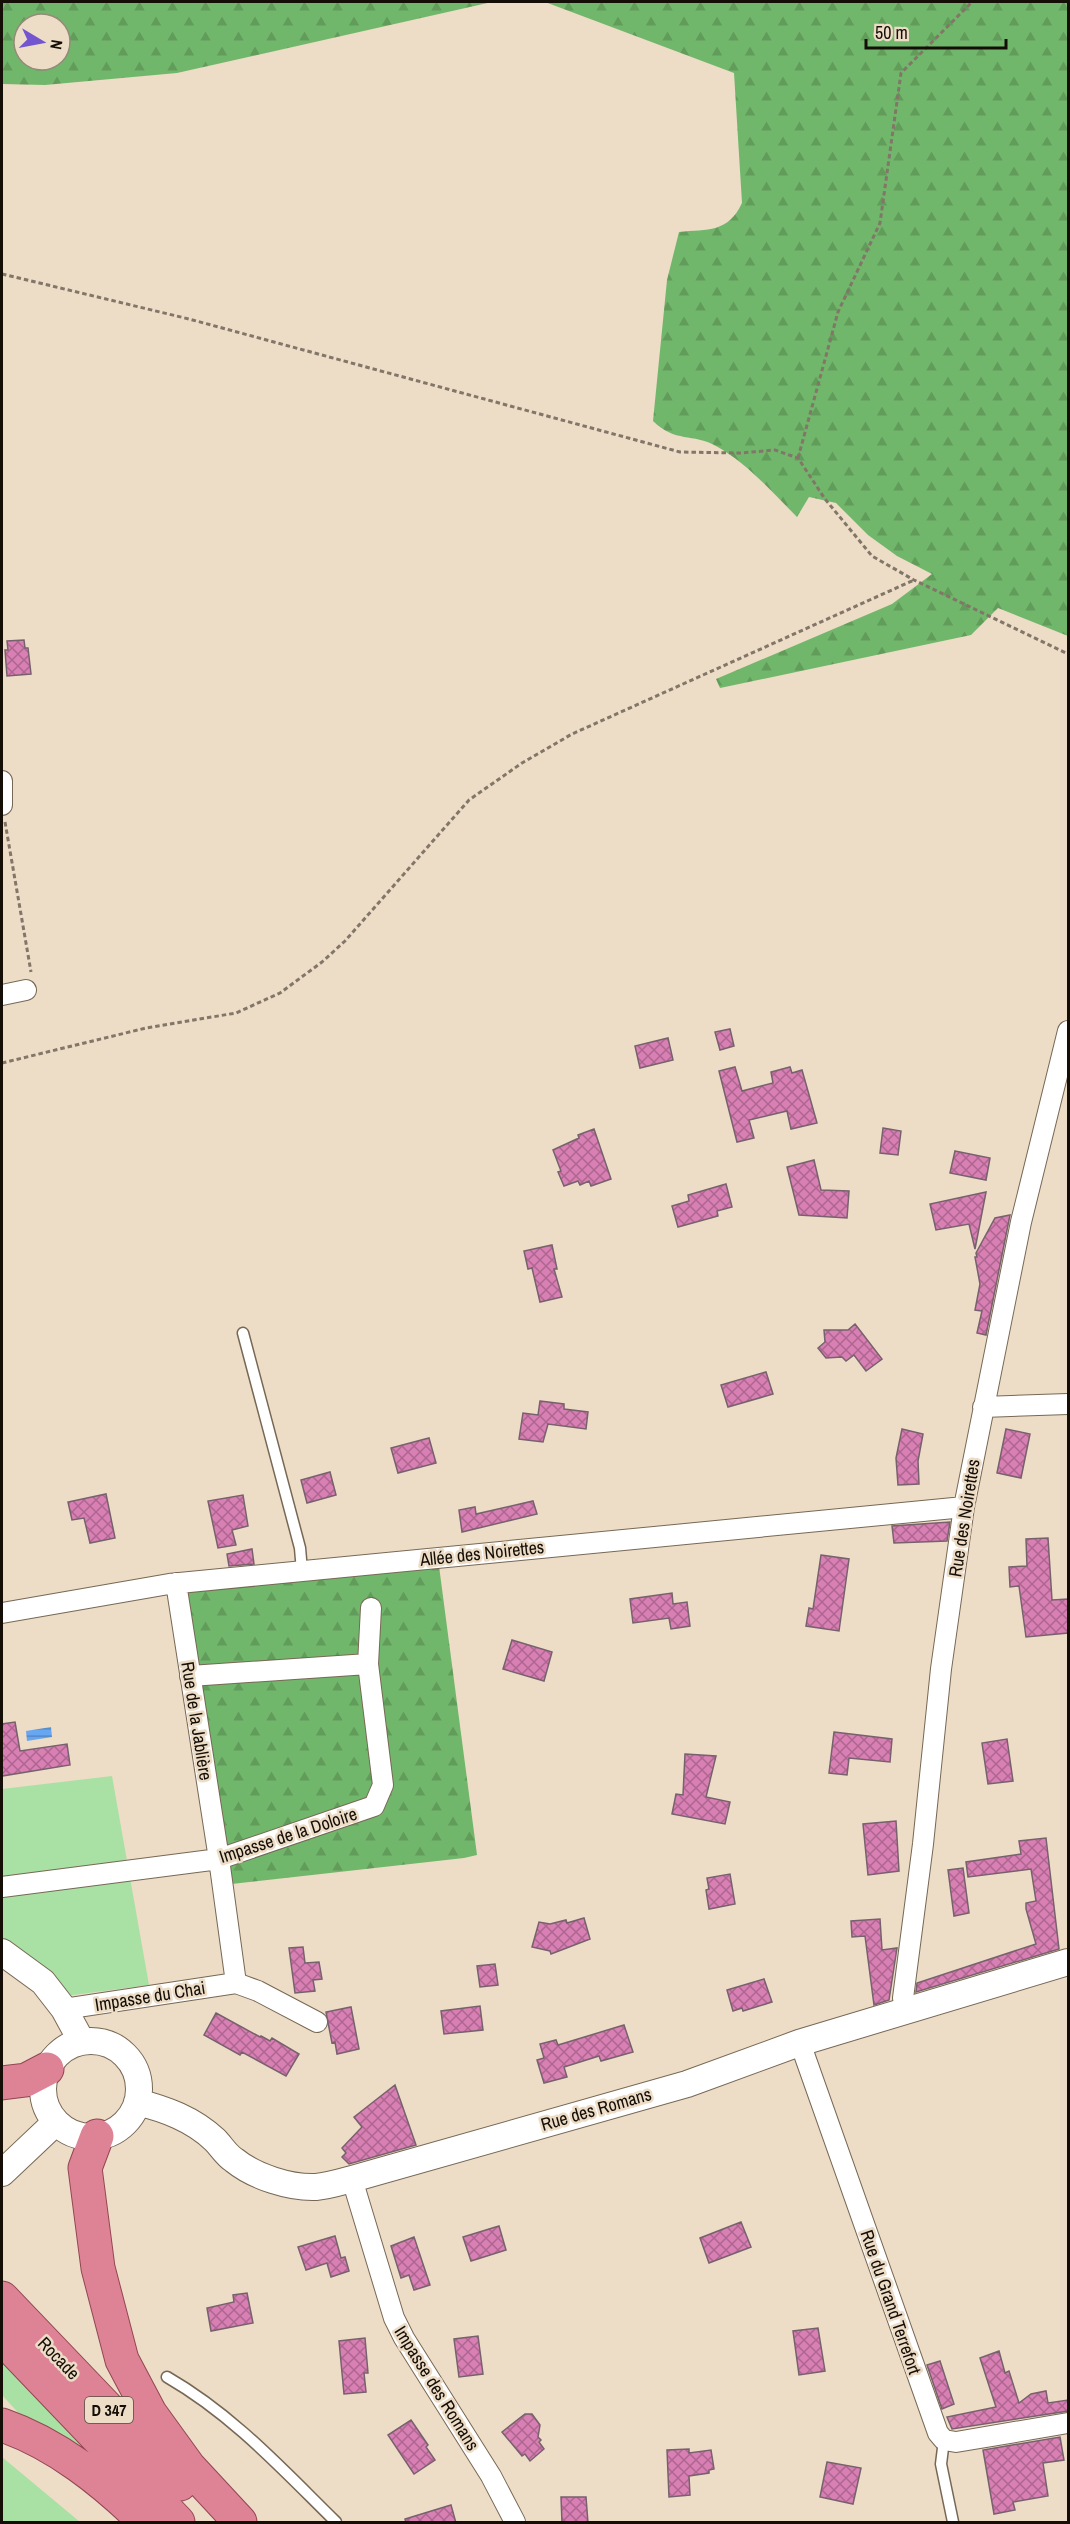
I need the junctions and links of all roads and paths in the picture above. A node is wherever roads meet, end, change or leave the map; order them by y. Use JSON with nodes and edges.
{"nodes":[{"id":1,"x":972,"y":2,"type":"edge"},
{"id":2,"x":2,"y":274,"type":"edge"},
{"id":3,"x":798,"y":458,"type":"junction"},
{"id":4,"x":914,"y":580,"type":"junction"},
{"id":5,"x":1068,"y":654,"type":"edge"},
{"id":6,"x":2,"y":781,"type":"edge"},
{"id":7,"x":2,"y":805,"type":"edge"},
{"id":8,"x":26,"y":990,"type":"joint"},
{"id":9,"x":2,"y":994,"type":"edge"},
{"id":10,"x":1068,"y":1031,"type":"edge"},
{"id":11,"x":2,"y":1063,"type":"edge"},
{"id":12,"x":243,"y":1334,"type":"dead end"},
{"id":13,"x":1068,"y":1404,"type":"edge"},
{"id":14,"x":983,"y":1407,"type":"junction"},
{"id":15,"x":964,"y":1507,"type":"junction"},
{"id":16,"x":302,"y":1571,"type":"junction"},
{"id":17,"x":176,"y":1583,"type":"junction"},
{"id":18,"x":371,"y":1608,"type":"dead end"},
{"id":19,"x":2,"y":1612,"type":"edge"},
{"id":20,"x":368,"y":1664,"type":"junction"},
{"id":21,"x":190,"y":1676,"type":"junction"},
{"id":22,"x":219,"y":1859,"type":"junction"},
{"id":23,"x":2,"y":1887,"type":"edge"},
{"id":24,"x":2,"y":1952,"type":"edge"},
{"id":25,"x":1068,"y":1962,"type":"edge"},
{"id":26,"x":236,"y":1983,"type":"junction"},
{"id":27,"x":64,"y":2009,"type":"junction"},
{"id":28,"x":906,"y":2012,"type":"junction"},
{"id":29,"x":317,"y":2022,"type":"dead end"},
{"id":30,"x":82,"y":2042,"type":"junction"},
{"id":31,"x":799,"y":2043,"type":"junction"},
{"id":32,"x":47,"y":2069,"type":"junction"},
{"id":33,"x":2,"y":2083,"type":"edge"},
{"id":34,"x":137,"y":2102,"type":"junction"},
{"id":35,"x":56,"y":2122,"type":"junction"},
{"id":36,"x":98,"y":2136,"type":"junction"},
{"id":37,"x":2,"y":2173,"type":"edge"},
{"id":38,"x":352,"y":2179,"type":"junction"},
{"id":39,"x":2,"y":2298,"type":"edge"},
{"id":40,"x":2,"y":2338,"type":"edge"},
{"id":41,"x":167,"y":2376,"type":"dead end"},
{"id":42,"x":1068,"y":2423,"type":"edge"},
{"id":43,"x":2,"y":2425,"type":"edge"},
{"id":44,"x":944,"y":2440,"type":"junction"},
{"id":45,"x":145,"y":2523,"type":"edge"},
{"id":46,"x":178,"y":2523,"type":"edge"},
{"id":47,"x":217,"y":2523,"type":"edge"},
{"id":48,"x":240,"y":2523,"type":"edge"},
{"id":49,"x":336,"y":2523,"type":"edge"},
{"id":50,"x":515,"y":2523,"type":"edge"},
{"id":51,"x":953,"y":2523,"type":"edge"}],
"edges":[{"from":1,"to":3,"type":"path"},
{"from":2,"to":3,"type":"path"},
{"from":3,"to":4,"type":"path"},
{"from":4,"to":5,"type":"path"},
{"from":4,"to":11,"type":"path"},
{"from":6,"to":7,"type":"street"},
{"from":7,"to":8,"type":"path"},
{"from":8,"to":9,"type":"street"},
{"from":10,"to":14,"type":"street","name":"Rue des Noirettes"},
{"from":12,"to":16,"type":"lane"},
{"from":13,"to":14,"type":"street"},
{"from":14,"to":15,"type":"street","name":"Rue des Noirettes"},
{"from":15,"to":16,"type":"street","name":"Allée des Noirettes"},
{"from":15,"to":28,"type":"street","name":"Rue des Noirettes"},
{"from":16,"to":17,"type":"street","name":"Allée des Noirettes"},
{"from":17,"to":19,"type":"street","name":"Allée des Noirettes"},
{"from":17,"to":21,"type":"street","name":"Rue de la Jablière"},
{"from":18,"to":20,"type":"street","name":"Impasse de la Doloire"},
{"from":20,"to":21,"type":"street"},
{"from":20,"to":22,"type":"street","name":"Impasse de la Doloire"},
{"from":21,"to":22,"type":"street","name":"Rue de la Jablière"},
{"from":22,"to":23,"type":"street","name":"Impasse de la Doloire"},
{"from":22,"to":26,"type":"street"},
{"from":24,"to":27,"type":"street"},
{"from":25,"to":28,"type":"street","name":"Rue des Romans"},
{"from":26,"to":27,"type":"street","name":"Impasse du Chai"},
{"from":26,"to":29,"type":"street"},
{"from":27,"to":30,"type":"street"},
{"from":28,"to":31,"type":"street","name":"Rue des Romans"},
{"from":30,"to":32,"type":"street"},
{"from":30,"to":34,"type":"street"},
{"from":31,"to":38,"type":"street","name":"Rue des Romans"},
{"from":31,"to":44,"type":"street","name":"Rue du Grand Terrefort"},
{"from":32,"to":33,"type":"highway"},
{"from":32,"to":35,"type":"street"},
{"from":34,"to":36,"type":"street"},
{"from":34,"to":38,"type":"street","name":"Rue des Romans"},
{"from":35,"to":36,"type":"street"},
{"from":35,"to":37,"type":"street"},
{"from":36,"to":48,"type":"highway"},
{"from":38,"to":50,"type":"street","name":"Impasse des Romans"},
{"from":39,"to":47,"type":"highway","name":"Rocade","number":"D 347"},
{"from":40,"to":46,"type":"highway","number":"D 347"},
{"from":41,"to":49,"type":"lane"},
{"from":42,"to":44,"type":"street"},
{"from":43,"to":45,"type":"highway"},
{"from":44,"to":51,"type":"lane"}]}
